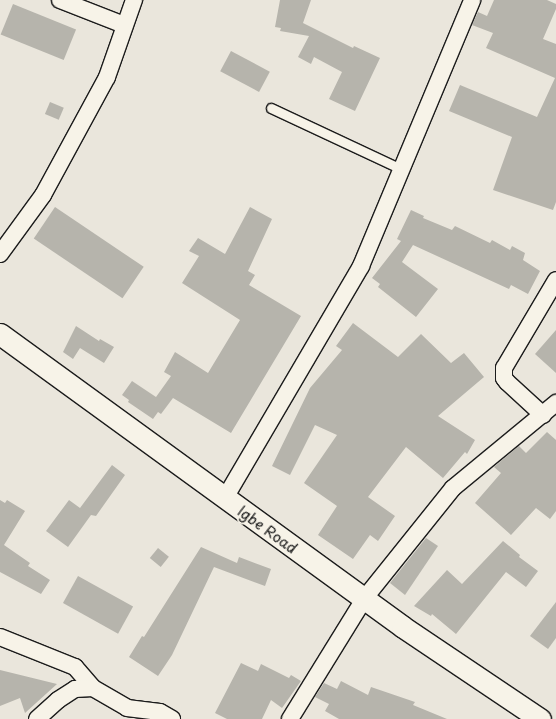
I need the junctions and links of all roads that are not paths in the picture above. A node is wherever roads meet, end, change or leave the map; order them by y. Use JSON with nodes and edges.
{"nodes":[{"id":1,"x":60,"y":0,"type":"edge"},
{"id":2,"x":134,"y":0,"type":"edge"},
{"id":3,"x":472,"y":0,"type":"edge"},
{"id":4,"x":124,"y":25,"type":"junction"},
{"id":5,"x":271,"y":108,"type":"dead end"},
{"id":6,"x":401,"y":169,"type":"junction"},
{"id":7,"x":0,"y":254,"type":"edge"},
{"id":8,"x":556,"y":280,"type":"edge"},
{"id":9,"x":0,"y":334,"type":"edge"},
{"id":10,"x":556,"y":404,"type":"edge"},
{"id":11,"x":544,"y":415,"type":"junction"},
{"id":12,"x":225,"y":498,"type":"junction"},
{"id":13,"x":364,"y":599,"type":"junction"},
{"id":14,"x":0,"y":637,"type":"edge"},
{"id":15,"x":93,"y":688,"type":"junction"},
{"id":16,"x":36,"y":719,"type":"edge"},
{"id":17,"x":172,"y":719,"type":"edge"},
{"id":18,"x":290,"y":719,"type":"edge"},
{"id":19,"x":540,"y":719,"type":"edge"}],
"edges":[{"from":1,"to":4,"type":"street"},
{"from":2,"to":4,"type":"street"},
{"from":3,"to":6,"type":"street"},
{"from":4,"to":7,"type":"street"},
{"from":5,"to":6,"type":"lane"},
{"from":6,"to":12,"type":"street"},
{"from":8,"to":11,"type":"street"},
{"from":9,"to":12,"type":"street","name":"Igbe Road"},
{"from":10,"to":11,"type":"street"},
{"from":11,"to":13,"type":"street"},
{"from":12,"to":13,"type":"street","name":"Igbe Road"},
{"from":13,"to":18,"type":"street"},
{"from":13,"to":19,"type":"street","name":"Igbe Road"},
{"from":14,"to":15,"type":"street"},
{"from":15,"to":16,"type":"street"},
{"from":15,"to":17,"type":"street"}]}
